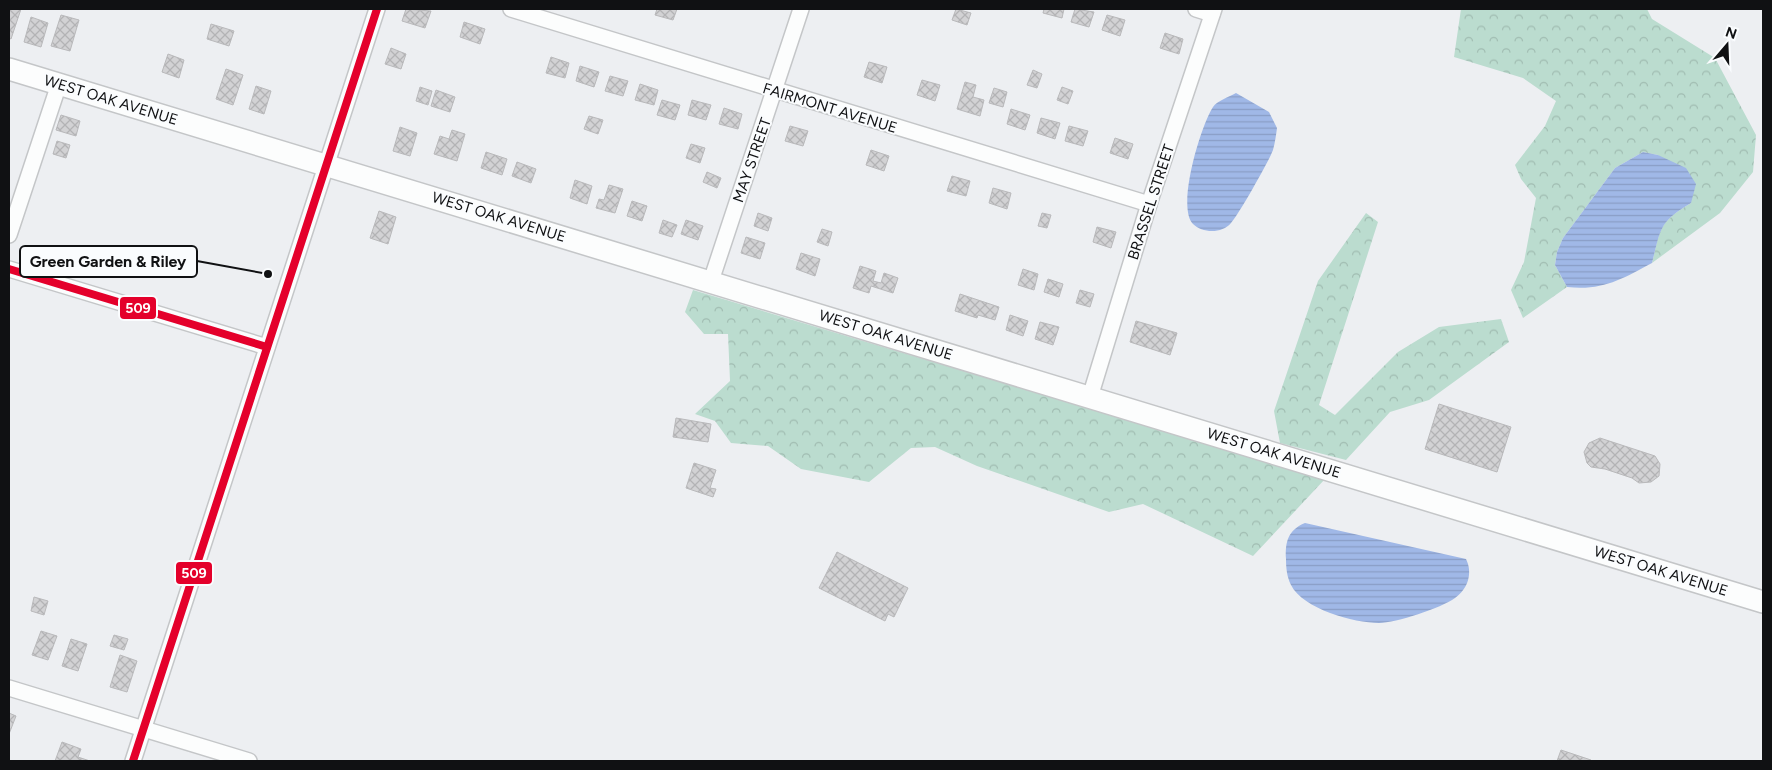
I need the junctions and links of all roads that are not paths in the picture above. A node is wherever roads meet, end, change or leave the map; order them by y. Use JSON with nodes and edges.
{"nodes":[{"id":1,"x":377,"y":9,"type":"edge"},
{"id":2,"x":511,"y":9,"type":"edge"},
{"id":3,"x":801,"y":9,"type":"edge"},
{"id":4,"x":1196,"y":9,"type":"edge"},
{"id":5,"x":1213,"y":11,"type":"edge"},
{"id":6,"x":9,"y":69,"type":"edge"},
{"id":7,"x":59,"y":84,"type":"junction"},
{"id":8,"x":775,"y":91,"type":"junction"},
{"id":9,"x":326,"y":165,"type":"junction"},
{"id":10,"x":1149,"y":204,"type":"junction"},
{"id":11,"x":9,"y":235,"type":"edge"},
{"id":12,"x":9,"y":269,"type":"edge"},
{"id":13,"x":711,"y":282,"type":"junction"},
{"id":14,"x":267,"y":347,"type":"junction"},
{"id":15,"x":1090,"y":397,"type":"junction"},
{"id":16,"x":1763,"y":602,"type":"edge"},
{"id":17,"x":9,"y":688,"type":"edge"},
{"id":18,"x":144,"y":729,"type":"junction"},
{"id":19,"x":133,"y":761,"type":"edge"},
{"id":20,"x":249,"y":761,"type":"edge"}],
"edges":[{"from":1,"to":9,"type":"street"},
{"from":2,"to":8,"type":"street","name":"FAIRMONT AVENUE"},
{"from":3,"to":8,"type":"street","name":"MAY STREET"},
{"from":4,"to":5,"type":"street"},
{"from":5,"to":10,"type":"street","name":"BRASSEL STREET"},
{"from":6,"to":7,"type":"street","name":"WEST OAK AVENUE"},
{"from":7,"to":9,"type":"street","name":"WEST OAK AVENUE"},
{"from":7,"to":11,"type":"street"},
{"from":8,"to":10,"type":"street","name":"FAIRMONT AVENUE"},
{"from":8,"to":13,"type":"street","name":"MAY STREET"},
{"from":9,"to":13,"type":"street","name":"WEST OAK AVENUE"},
{"from":9,"to":14,"type":"street"},
{"from":10,"to":15,"type":"street","name":"BRASSEL STREET"},
{"from":12,"to":14,"type":"street"},
{"from":13,"to":15,"type":"street","name":"WEST OAK AVENUE"},
{"from":14,"to":18,"type":"street"},
{"from":15,"to":16,"type":"street","name":"WEST OAK AVENUE"},
{"from":17,"to":18,"type":"street"},
{"from":18,"to":19,"type":"street"},
{"from":18,"to":20,"type":"street"}]}
